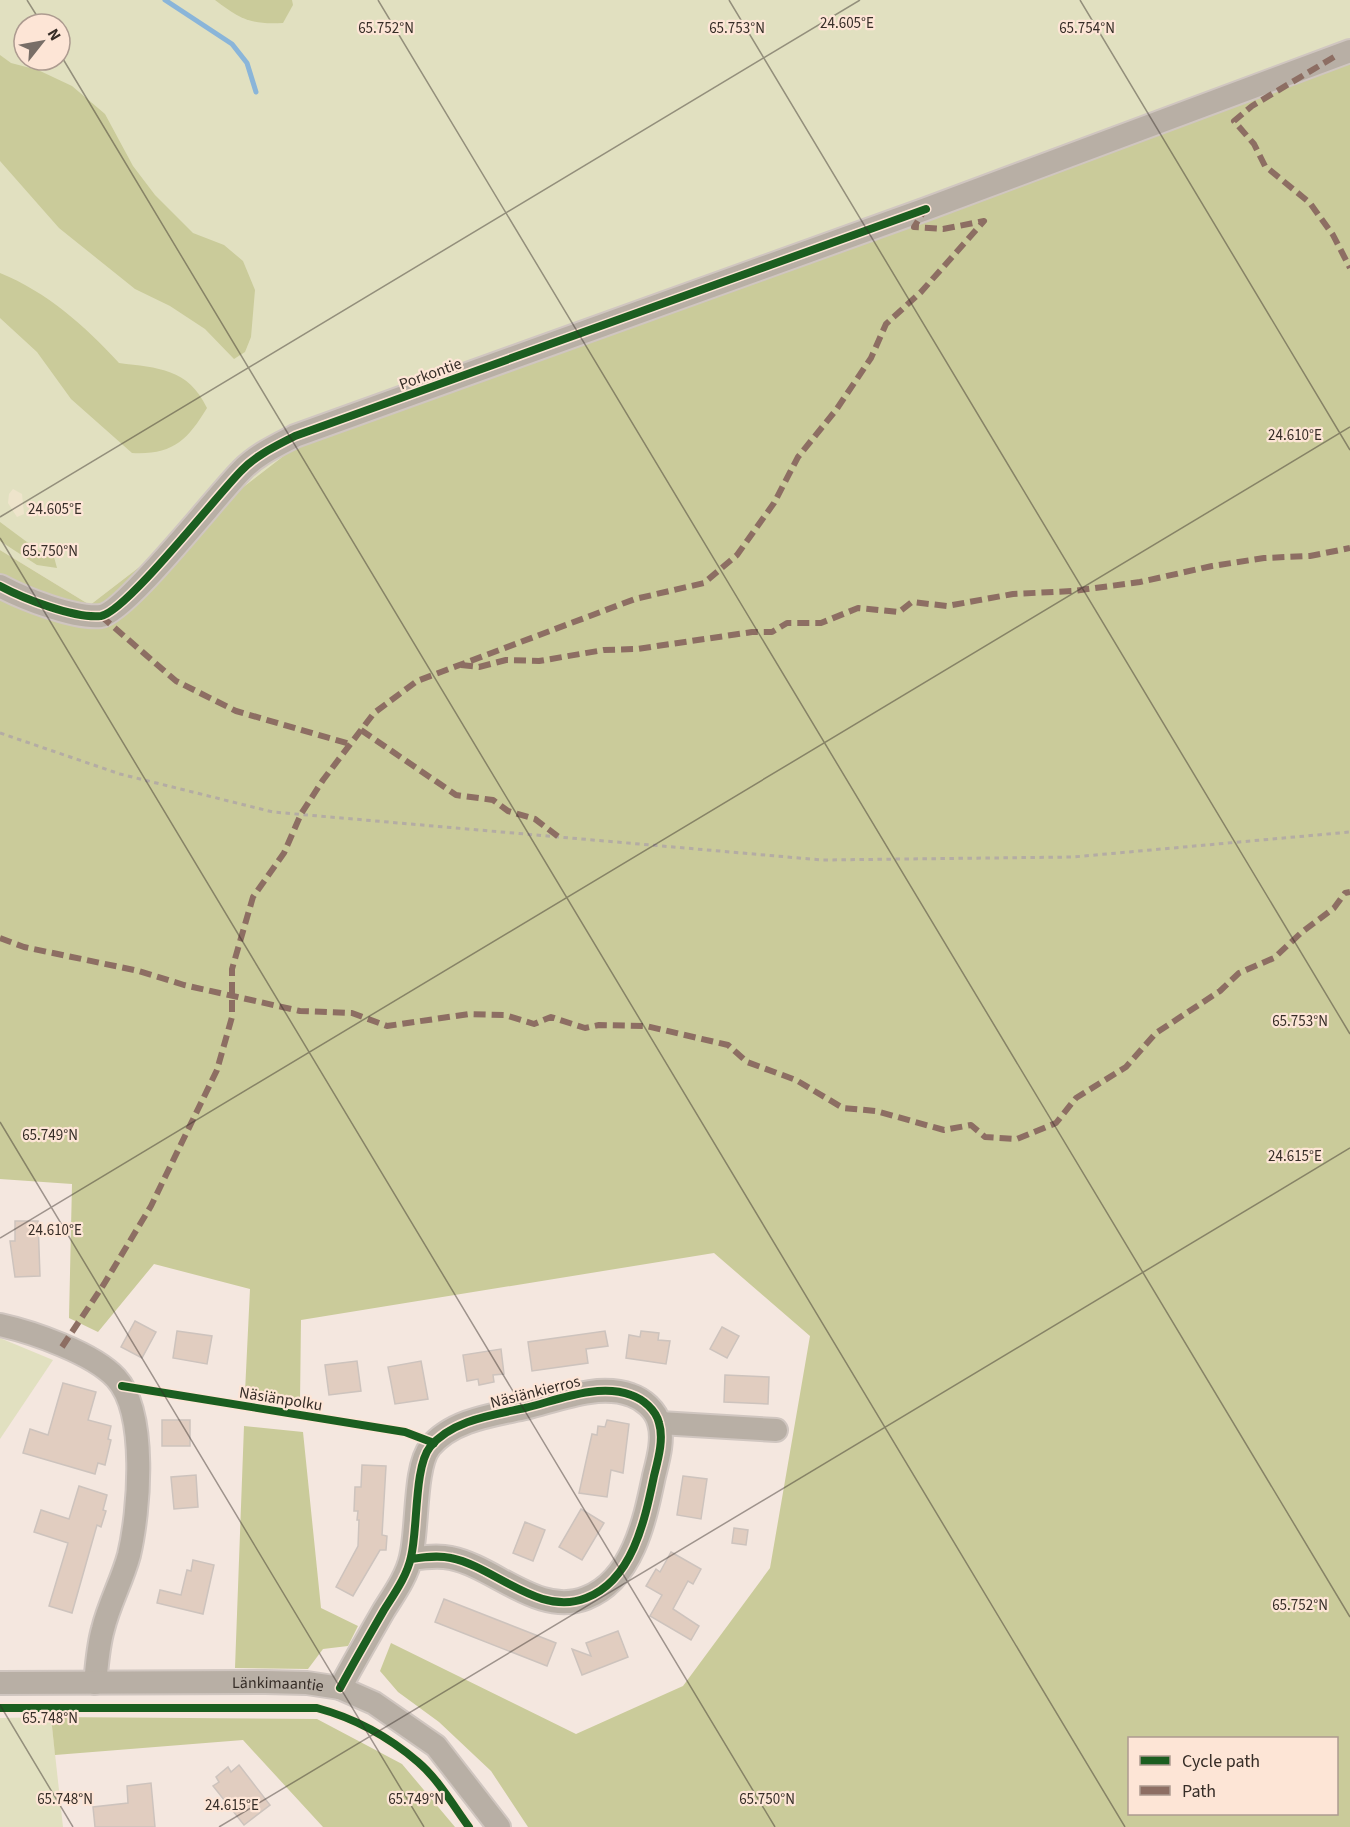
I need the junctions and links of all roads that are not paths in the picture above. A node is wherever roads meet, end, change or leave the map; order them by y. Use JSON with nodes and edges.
{"nodes":[{"id":1,"x":1350,"y":51,"type":"edge"},
{"id":2,"x":0,"y":586,"type":"edge"},
{"id":3,"x":0,"y":1324,"type":"edge"},
{"id":4,"x":660,"y":1423,"type":"junction"},
{"id":5,"x":776,"y":1430,"type":"dead end"},
{"id":6,"x":411,"y":1559,"type":"junction"},
{"id":7,"x":0,"y":1683,"type":"edge"},
{"id":8,"x":95,"y":1683,"type":"junction"},
{"id":9,"x":340,"y":1688,"type":"junction"},
{"id":10,"x":499,"y":1827,"type":"edge"}],
"edges":[{"from":1,"to":2,"type":"street","name":"Porkontie"},
{"from":3,"to":8,"type":"street"},
{"from":4,"to":5,"type":"street"},
{"from":4,"to":6,"type":"street","name":"Näsiänkierros"},
{"from":4,"to":6,"type":"street"},
{"from":6,"to":9,"type":"street","name":"Näsiänkierros"},
{"from":7,"to":8,"type":"street","name":"Länkimaantie"},
{"from":8,"to":9,"type":"street","name":"Länkimaantie"},
{"from":9,"to":10,"type":"street","name":"Länkimaantie"}]}
